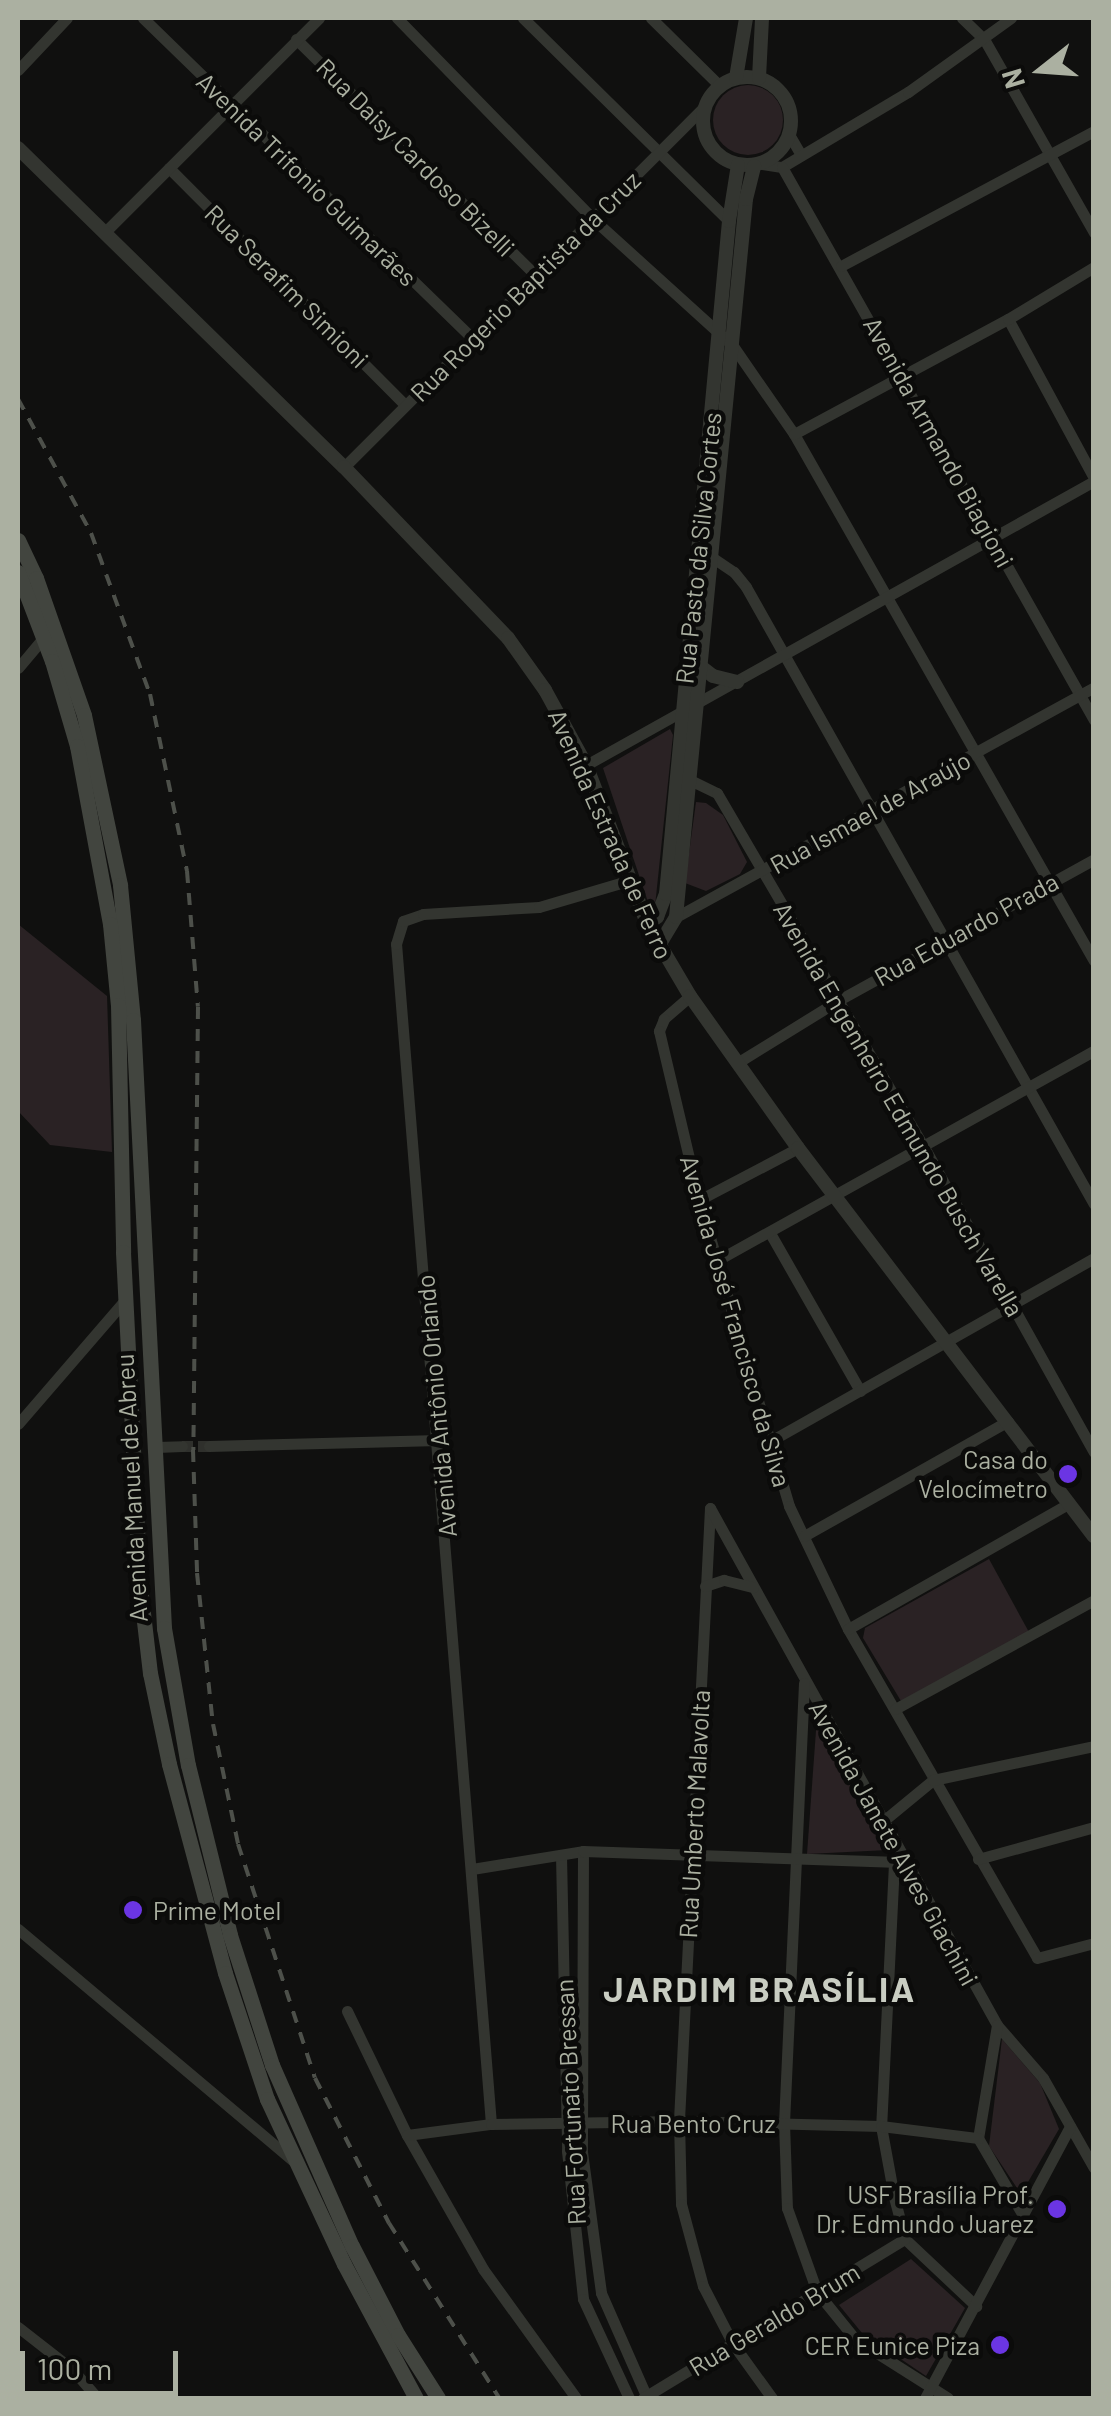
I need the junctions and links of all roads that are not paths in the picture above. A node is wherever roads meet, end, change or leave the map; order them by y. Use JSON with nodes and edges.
{"nodes":[{"id":1,"x":67,"y":18,"type":"edge"},
{"id":2,"x":144,"y":18,"type":"edge"},
{"id":3,"x":318,"y":18,"type":"edge"},
{"id":4,"x":396,"y":18,"type":"edge"},
{"id":5,"x":523,"y":18,"type":"edge"},
{"id":6,"x":651,"y":18,"type":"edge"},
{"id":7,"x":746,"y":18,"type":"edge"},
{"id":8,"x":762,"y":18,"type":"edge"},
{"id":9,"x":962,"y":18,"type":"edge"},
{"id":10,"x":1012,"y":18,"type":"edge"},
{"id":11,"x":296,"y":39,"type":"junction"},
{"id":12,"x":984,"y":40,"type":"junction"},
{"id":13,"x":18,"y":70,"type":"edge"},
{"id":14,"x":736,"y":78,"type":"junction"},
{"id":15,"x":759,"y":78,"type":"junction"},
{"id":16,"x":720,"y":86,"type":"junction"},
{"id":17,"x":706,"y":105,"type":"junction"},
{"id":18,"x":230,"y":106,"type":"junction"},
{"id":19,"x":1094,"y":131,"type":"edge"},
{"id":20,"x":790,"y":136,"type":"junction"},
{"id":21,"x":18,"y":148,"type":"edge"},
{"id":22,"x":657,"y":154,"type":"junction"},
{"id":23,"x":800,"y":156,"type":"junction"},
{"id":24,"x":1050,"y":156,"type":"junction"},
{"id":25,"x":738,"y":165,"type":"junction"},
{"id":26,"x":758,"y":165,"type":"junction"},
{"id":27,"x":782,"y":166,"type":"junction"},
{"id":28,"x":169,"y":168,"type":"junction"},
{"id":29,"x":592,"y":218,"type":"junction"},
{"id":30,"x":729,"y":221,"type":"junction"},
{"id":31,"x":105,"y":232,"type":"junction"},
{"id":32,"x":1094,"y":233,"type":"edge"},
{"id":33,"x":841,"y":266,"type":"junction"},
{"id":34,"x":1094,"y":267,"type":"edge"},
{"id":35,"x":535,"y":276,"type":"junction"},
{"id":36,"x":1008,"y":320,"type":"junction"},
{"id":37,"x":720,"y":332,"type":"junction"},
{"id":38,"x":472,"y":338,"type":"junction"},
{"id":39,"x":733,"y":346,"type":"junction"},
{"id":40,"x":902,"y":376,"type":"junction"},
{"id":41,"x":405,"y":405,"type":"junction"},
{"id":42,"x":794,"y":434,"type":"junction"},
{"id":43,"x":344,"y":467,"type":"junction"},
{"id":44,"x":1094,"y":480,"type":"edge"},
{"id":45,"x":992,"y":538,"type":"junction"},
{"id":46,"x":18,"y":540,"type":"edge"},
{"id":47,"x":713,"y":558,"type":"junction"},
{"id":48,"x":18,"y":572,"type":"edge"},
{"id":49,"x":890,"y":597,"type":"junction"},
{"id":50,"x":44,"y":637,"type":"junction"},
{"id":51,"x":782,"y":658,"type":"junction"},
{"id":52,"x":700,"y":666,"type":"junction"},
{"id":53,"x":18,"y":668,"type":"edge"},
{"id":54,"x":738,"y":682,"type":"junction"},
{"id":55,"x":1094,"y":687,"type":"edge"},
{"id":56,"x":1079,"y":695,"type":"junction"},
{"id":57,"x":689,"y":708,"type":"junction"},
{"id":58,"x":1094,"y":720,"type":"edge"},
{"id":59,"x":978,"y":752,"type":"junction"},
{"id":60,"x":586,"y":765,"type":"junction"},
{"id":61,"x":690,"y":780,"type":"junction"},
{"id":62,"x":869,"y":813,"type":"junction"},
{"id":63,"x":1094,"y":859,"type":"edge"},
{"id":64,"x":762,"y":871,"type":"junction"},
{"id":65,"x":630,"y":880,"type":"junction"},
{"id":66,"x":1051,"y":883,"type":"junction"},
{"id":67,"x":676,"y":916,"type":"junction"},
{"id":68,"x":647,"y":923,"type":"junction"},
{"id":69,"x":943,"y":942,"type":"junction"},
{"id":70,"x":658,"y":947,"type":"junction"},
{"id":71,"x":1094,"y":960,"type":"edge"},
{"id":72,"x":690,"y":996,"type":"junction"},
{"id":73,"x":839,"y":1000,"type":"junction"},
{"id":74,"x":1094,"y":1051,"type":"edge"},
{"id":75,"x":737,"y":1063,"type":"junction"},
{"id":76,"x":1026,"y":1089,"type":"junction"},
{"id":77,"x":798,"y":1148,"type":"junction"},
{"id":78,"x":924,"y":1148,"type":"junction"},
{"id":79,"x":836,"y":1194,"type":"junction"},
{"id":80,"x":699,"y":1200,"type":"junction"},
{"id":81,"x":1094,"y":1204,"type":"edge"},
{"id":82,"x":770,"y":1233,"type":"junction"},
{"id":83,"x":1094,"y":1258,"type":"edge"},
{"id":84,"x":716,"y":1261,"type":"junction"},
{"id":85,"x":126,"y":1300,"type":"junction"},
{"id":86,"x":1011,"y":1304,"type":"junction"},
{"id":87,"x":946,"y":1340,"type":"junction"},
{"id":88,"x":860,"y":1391,"type":"junction"},
{"id":89,"x":1008,"y":1422,"type":"junction"},
{"id":90,"x":18,"y":1424,"type":"edge"},
{"id":91,"x":439,"y":1440,"type":"junction"},
{"id":92,"x":767,"y":1443,"type":"junction"},
{"id":93,"x":182,"y":1446,"type":"tunnel mouth"},
{"id":94,"x":209,"y":1446,"type":"tunnel mouth"},
{"id":95,"x":157,"y":1447,"type":"junction"},
{"id":96,"x":1094,"y":1452,"type":"edge"},
{"id":97,"x":1068,"y":1504,"type":"junction"},
{"id":98,"x":710,"y":1508,"type":"joint"},
{"id":99,"x":804,"y":1536,"type":"junction"},
{"id":100,"x":1094,"y":1536,"type":"edge"},
{"id":101,"x":705,"y":1586,"type":"junction"},
{"id":102,"x":753,"y":1587,"type":"junction"},
{"id":103,"x":1094,"y":1600,"type":"edge"},
{"id":104,"x":848,"y":1629,"type":"junction"},
{"id":105,"x":804,"y":1682,"type":"junction"},
{"id":106,"x":895,"y":1709,"type":"junction"},
{"id":107,"x":1094,"y":1746,"type":"edge"},
{"id":108,"x":933,"y":1780,"type":"junction"},
{"id":109,"x":882,"y":1822,"type":"junction"},
{"id":110,"x":1094,"y":1827,"type":"edge"},
{"id":111,"x":583,"y":1851,"type":"junction"},
{"id":112,"x":692,"y":1853,"type":"junction"},
{"id":113,"x":561,"y":1855,"type":"junction"},
{"id":114,"x":794,"y":1858,"type":"junction"},
{"id":115,"x":978,"y":1859,"type":"junction"},
{"id":116,"x":899,"y":1862,"type":"junction"},
{"id":117,"x":472,"y":1869,"type":"junction"},
{"id":118,"x":18,"y":1929,"type":"edge"},
{"id":119,"x":1094,"y":1943,"type":"edge"},
{"id":120,"x":347,"y":2011,"type":"dead end"},
{"id":121,"x":997,"y":2026,"type":"junction"},
{"id":122,"x":678,"y":2120,"type":"junction"},
{"id":123,"x":584,"y":2122,"type":"junction"},
{"id":124,"x":784,"y":2123,"type":"junction"},
{"id":125,"x":491,"y":2124,"type":"junction"},
{"id":126,"x":566,"y":2124,"type":"junction"},
{"id":127,"x":881,"y":2126,"type":"junction"},
{"id":128,"x":1070,"y":2126,"type":"junction"},
{"id":129,"x":407,"y":2134,"type":"junction"},
{"id":130,"x":978,"y":2138,"type":"junction"},
{"id":131,"x":298,"y":2165,"type":"junction"},
{"id":132,"x":1094,"y":2168,"type":"edge"},
{"id":133,"x":1024,"y":2217,"type":"junction"},
{"id":134,"x":905,"y":2240,"type":"junction"},
{"id":135,"x":817,"y":2292,"type":"junction"},
{"id":136,"x":976,"y":2306,"type":"junction"},
{"id":137,"x":18,"y":2327,"type":"edge"},
{"id":138,"x":733,"y":2344,"type":"junction"},
{"id":139,"x":927,"y":2394,"type":"edge"},
{"id":140,"x":97,"y":2398,"type":"edge"},
{"id":141,"x":416,"y":2398,"type":"edge"},
{"id":142,"x":438,"y":2398,"type":"edge"},
{"id":143,"x":576,"y":2398,"type":"edge"},
{"id":144,"x":629,"y":2398,"type":"edge"},
{"id":145,"x":645,"y":2398,"type":"edge"},
{"id":146,"x":772,"y":2398,"type":"edge"},
{"id":147,"x":948,"y":2398,"type":"edge"}],
"edges":[{"from":1,"to":13,"type":"street"},
{"from":2,"to":18,"type":"street","name":"Avenida Trifonio Guimarães"},
{"from":3,"to":11,"type":"street"},
{"from":4,"to":29,"type":"street"},
{"from":5,"to":22,"type":"street"},
{"from":6,"to":16,"type":"street"},
{"from":7,"to":14,"type":"street"},
{"from":8,"to":15,"type":"street"},
{"from":9,"to":12,"type":"street"},
{"from":10,"to":12,"type":"street"},
{"from":11,"to":18,"type":"street"},
{"from":11,"to":35,"type":"street","name":"Rua Daisy Cardoso Bizelli"},
{"from":12,"to":23,"type":"street"},
{"from":12,"to":24,"type":"street"},
{"from":14,"to":15,"type":"street"},
{"from":14,"to":16,"type":"street"},
{"from":15,"to":20,"type":"street"},
{"from":16,"to":17,"type":"street"},
{"from":17,"to":22,"type":"street","name":"Rua Rogerio Baptista da Cruz"},
{"from":17,"to":25,"type":"street"},
{"from":18,"to":28,"type":"street"},
{"from":18,"to":38,"type":"street","name":"Avenida Trifonio Guimarães"},
{"from":19,"to":24,"type":"street"},
{"from":20,"to":23,"type":"street"},
{"from":20,"to":26,"type":"street"},
{"from":21,"to":31,"type":"street","name":"Avenida Estrada de Ferro"},
{"from":22,"to":29,"type":"street","name":"Rua Rogerio Baptista da Cruz"},
{"from":22,"to":30,"type":"street"},
{"from":23,"to":27,"type":"street"},
{"from":24,"to":32,"type":"street"},
{"from":24,"to":33,"type":"street"},
{"from":25,"to":26,"type":"street"},
{"from":25,"to":30,"type":"street","name":"Rua Pasto da Silva Cortes"},
{"from":26,"to":27,"type":"street"},
{"from":26,"to":39,"type":"street","name":"Rua Pasto da Silva Cortes"},
{"from":27,"to":33,"type":"street","name":"Avenida Armando Biagioni"},
{"from":28,"to":31,"type":"street"},
{"from":28,"to":41,"type":"street","name":"Rua Serafim Simioni"},
{"from":29,"to":35,"type":"street","name":"Rua Rogerio Baptista da Cruz"},
{"from":29,"to":37,"type":"street"},
{"from":30,"to":37,"type":"street","name":"Rua Pasto da Silva Cortes"},
{"from":31,"to":43,"type":"street","name":"Avenida Estrada de Ferro"},
{"from":33,"to":40,"type":"street","name":"Avenida Armando Biagioni"},
{"from":34,"to":36,"type":"street"},
{"from":35,"to":38,"type":"street","name":"Rua Rogerio Baptista da Cruz"},
{"from":36,"to":40,"type":"street"},
{"from":36,"to":44,"type":"street"},
{"from":37,"to":39,"type":"street"},
{"from":37,"to":57,"type":"street","name":"Rua Pasto da Silva Cortes"},
{"from":38,"to":41,"type":"street","name":"Rua Rogerio Baptista da Cruz"},
{"from":39,"to":42,"type":"street"},
{"from":39,"to":47,"type":"street","name":"Rua Pasto da Silva Cortes"},
{"from":40,"to":42,"type":"street"},
{"from":40,"to":45,"type":"street","name":"Avenida Armando Biagioni"},
{"from":41,"to":43,"type":"street","name":"Rua Rogerio Baptista da Cruz"},
{"from":42,"to":49,"type":"street"},
{"from":43,"to":60,"type":"street","name":"Avenida Estrada de Ferro"},
{"from":44,"to":45,"type":"street"},
{"from":45,"to":49,"type":"street"},
{"from":45,"to":56,"type":"street","name":"Avenida Armando Biagioni"},
{"from":46,"to":95,"type":"main road","name":"Avenida Manuel de Abreu"},
{"from":47,"to":51,"type":"street"},
{"from":47,"to":52,"type":"street","name":"Rua Pasto da Silva Cortes"},
{"from":48,"to":50,"type":"main road","name":"Avenida Manuel de Abreu"},
{"from":49,"to":51,"type":"street"},
{"from":49,"to":59,"type":"street"},
{"from":50,"to":53,"type":"street"},
{"from":50,"to":85,"type":"main road","name":"Avenida Manuel de Abreu"},
{"from":51,"to":54,"type":"street"},
{"from":51,"to":62,"type":"street"},
{"from":52,"to":54,"type":"street"},
{"from":52,"to":57,"type":"street","name":"Rua Pasto da Silva Cortes"},
{"from":54,"to":57,"type":"street"},
{"from":55,"to":56,"type":"street","name":"Rua Ismael de Araújo"},
{"from":56,"to":58,"type":"street","name":"Avenida Armando Biagioni"},
{"from":56,"to":59,"type":"street","name":"Rua Ismael de Araújo"},
{"from":57,"to":60,"type":"street"},
{"from":57,"to":61,"type":"street","name":"Rua Pasto da Silva Cortes"},
{"from":57,"to":68,"type":"street","name":"Rua Pasto da Silva Cortes"},
{"from":59,"to":62,"type":"street","name":"Rua Ismael de Araújo"},
{"from":59,"to":66,"type":"street"},
{"from":60,"to":65,"type":"street","name":"Avenida Estrada de Ferro"},
{"from":61,"to":64,"type":"street","name":"Avenida Engenheiro Edmundo Busch Varella"},
{"from":61,"to":67,"type":"street","name":"Rua Pasto da Silva Cortes"},
{"from":62,"to":64,"type":"street","name":"Rua Ismael de Araújo"},
{"from":62,"to":69,"type":"street"},
{"from":63,"to":66,"type":"street","name":"Rua Eduardo Prada"},
{"from":64,"to":67,"type":"street","name":"Rua Ismael de Araújo"},
{"from":64,"to":73,"type":"street","name":"Avenida Engenheiro Edmundo Busch Varella"},
{"from":65,"to":68,"type":"street","name":"Avenida Estrada de Ferro"},
{"from":65,"to":91,"type":"street","name":"Avenida Antônio Orlando"},
{"from":66,"to":69,"type":"street","name":"Rua Eduardo Prada"},
{"from":66,"to":71,"type":"street"},
{"from":67,"to":70,"type":"street"},
{"from":68,"to":70,"type":"street","name":"Avenida Estrada de Ferro"},
{"from":69,"to":73,"type":"street","name":"Rua Eduardo Prada"},
{"from":69,"to":76,"type":"street"},
{"from":70,"to":72,"type":"street","name":"Avenida Estrada de Ferro"},
{"from":72,"to":75,"type":"street","name":"Avenida Estrada de Ferro"},
{"from":72,"to":80,"type":"street","name":"Avenida José Francisco da Silva"},
{"from":73,"to":75,"type":"street","name":"Rua Eduardo Prada"},
{"from":73,"to":78,"type":"street","name":"Avenida Engenheiro Edmundo Busch Varella"},
{"from":74,"to":76,"type":"street"},
{"from":75,"to":77,"type":"street","name":"Avenida Estrada de Ferro"},
{"from":76,"to":78,"type":"street"},
{"from":76,"to":81,"type":"street"},
{"from":77,"to":79,"type":"street","name":"Avenida Estrada de Ferro"},
{"from":77,"to":80,"type":"street"},
{"from":78,"to":79,"type":"street"},
{"from":78,"to":86,"type":"street","name":"Avenida Engenheiro Edmundo Busch Varella"},
{"from":79,"to":82,"type":"street"},
{"from":79,"to":87,"type":"street","name":"Avenida Estrada de Ferro"},
{"from":80,"to":84,"type":"street","name":"Avenida José Francisco da Silva"},
{"from":82,"to":84,"type":"street"},
{"from":82,"to":88,"type":"street"},
{"from":83,"to":86,"type":"street"},
{"from":84,"to":92,"type":"street","name":"Avenida José Francisco da Silva"},
{"from":85,"to":90,"type":"street"},
{"from":85,"to":131,"type":"main road","name":"Avenida Manuel de Abreu"},
{"from":86,"to":87,"type":"street"},
{"from":86,"to":96,"type":"street","name":"Avenida Engenheiro Edmundo Busch Varella"},
{"from":87,"to":88,"type":"street"},
{"from":87,"to":89,"type":"street","name":"Avenida Estrada de Ferro"},
{"from":88,"to":92,"type":"street"},
{"from":89,"to":97,"type":"street","name":"Avenida Estrada de Ferro"},
{"from":89,"to":99,"type":"street"},
{"from":91,"to":94,"type":"street"},
{"from":91,"to":117,"type":"street","name":"Avenida Antônio Orlando"},
{"from":92,"to":99,"type":"street","name":"Avenida José Francisco da Silva"},
{"from":93,"to":95,"type":"street"},
{"from":95,"to":142,"type":"main road","name":"Avenida Manuel de Abreu"},
{"from":97,"to":100,"type":"street","name":"Avenida Estrada de Ferro"},
{"from":97,"to":104,"type":"street"},
{"from":98,"to":101,"type":"street","name":"Rua Umberto Malavolta"},
{"from":98,"to":102,"type":"street","name":"Avenida Janete Alves Giachini"},
{"from":99,"to":104,"type":"street","name":"Avenida José Francisco da Silva"},
{"from":101,"to":102,"type":"street"},
{"from":101,"to":112,"type":"street","name":"Rua Umberto Malavolta"},
{"from":102,"to":105,"type":"street","name":"Avenida Janete Alves Giachini"},
{"from":103,"to":106,"type":"street"},
{"from":104,"to":106,"type":"street","name":"Avenida José Francisco da Silva"},
{"from":105,"to":109,"type":"street","name":"Avenida Janete Alves Giachini"},
{"from":105,"to":114,"type":"street"},
{"from":106,"to":108,"type":"street","name":"Avenida José Francisco da Silva"},
{"from":107,"to":108,"type":"street"},
{"from":108,"to":109,"type":"street"},
{"from":108,"to":115,"type":"street","name":"Avenida José Francisco da Silva"},
{"from":109,"to":116,"type":"street","name":"Avenida Janete Alves Giachini"},
{"from":110,"to":115,"type":"street"},
{"from":111,"to":112,"type":"street"},
{"from":111,"to":113,"type":"street"},
{"from":111,"to":123,"type":"street","name":"Rua Fortunato Bressan"},
{"from":112,"to":114,"type":"street"},
{"from":112,"to":122,"type":"street","name":"Rua Umberto Malavolta"},
{"from":113,"to":117,"type":"street"},
{"from":113,"to":126,"type":"street","name":"Rua Fortunato Bressan"},
{"from":114,"to":116,"type":"street"},
{"from":114,"to":124,"type":"street"},
{"from":115,"to":119,"type":"street","name":"Avenida José Francisco da Silva"},
{"from":116,"to":121,"type":"street","name":"Avenida Janete Alves Giachini"},
{"from":116,"to":127,"type":"street"},
{"from":117,"to":125,"type":"street","name":"Avenida Antônio Orlando"},
{"from":118,"to":131,"type":"street"},
{"from":120,"to":129,"type":"street"},
{"from":121,"to":128,"type":"street","name":"Avenida Janete Alves Giachini"},
{"from":121,"to":130,"type":"street"},
{"from":122,"to":123,"type":"street","name":"Rua Bento Cruz"},
{"from":122,"to":124,"type":"street","name":"Rua Bento Cruz"},
{"from":122,"to":138,"type":"street","name":"Rua Umberto Malavolta"},
{"from":123,"to":126,"type":"street","name":"Rua Bento Cruz"},
{"from":123,"to":145,"type":"street","name":"Rua Fortunato Bressan"},
{"from":124,"to":127,"type":"street","name":"Rua Bento Cruz"},
{"from":124,"to":135,"type":"street"},
{"from":125,"to":126,"type":"street","name":"Rua Bento Cruz"},
{"from":125,"to":129,"type":"street","name":"Rua Bento Cruz"},
{"from":126,"to":144,"type":"street","name":"Rua Fortunato Bressan"},
{"from":127,"to":130,"type":"street","name":"Rua Bento Cruz"},
{"from":127,"to":134,"type":"street"},
{"from":128,"to":132,"type":"street","name":"Avenida Janete Alves Giachini"},
{"from":128,"to":133,"type":"street"},
{"from":129,"to":143,"type":"street"},
{"from":130,"to":133,"type":"street"},
{"from":131,"to":141,"type":"main road","name":"Avenida Manuel de Abreu"},
{"from":133,"to":136,"type":"street"},
{"from":134,"to":135,"type":"street","name":"Rua Geraldo Brum"},
{"from":134,"to":136,"type":"street"},
{"from":135,"to":138,"type":"street","name":"Rua Geraldo Brum"},
{"from":135,"to":139,"type":"street"},
{"from":136,"to":139,"type":"street"},
{"from":137,"to":140,"type":"street"},
{"from":138,"to":145,"type":"street","name":"Rua Geraldo Brum"},
{"from":138,"to":146,"type":"street","name":"Rua Umberto Malavolta"},
{"from":139,"to":147,"type":"street"}]}
